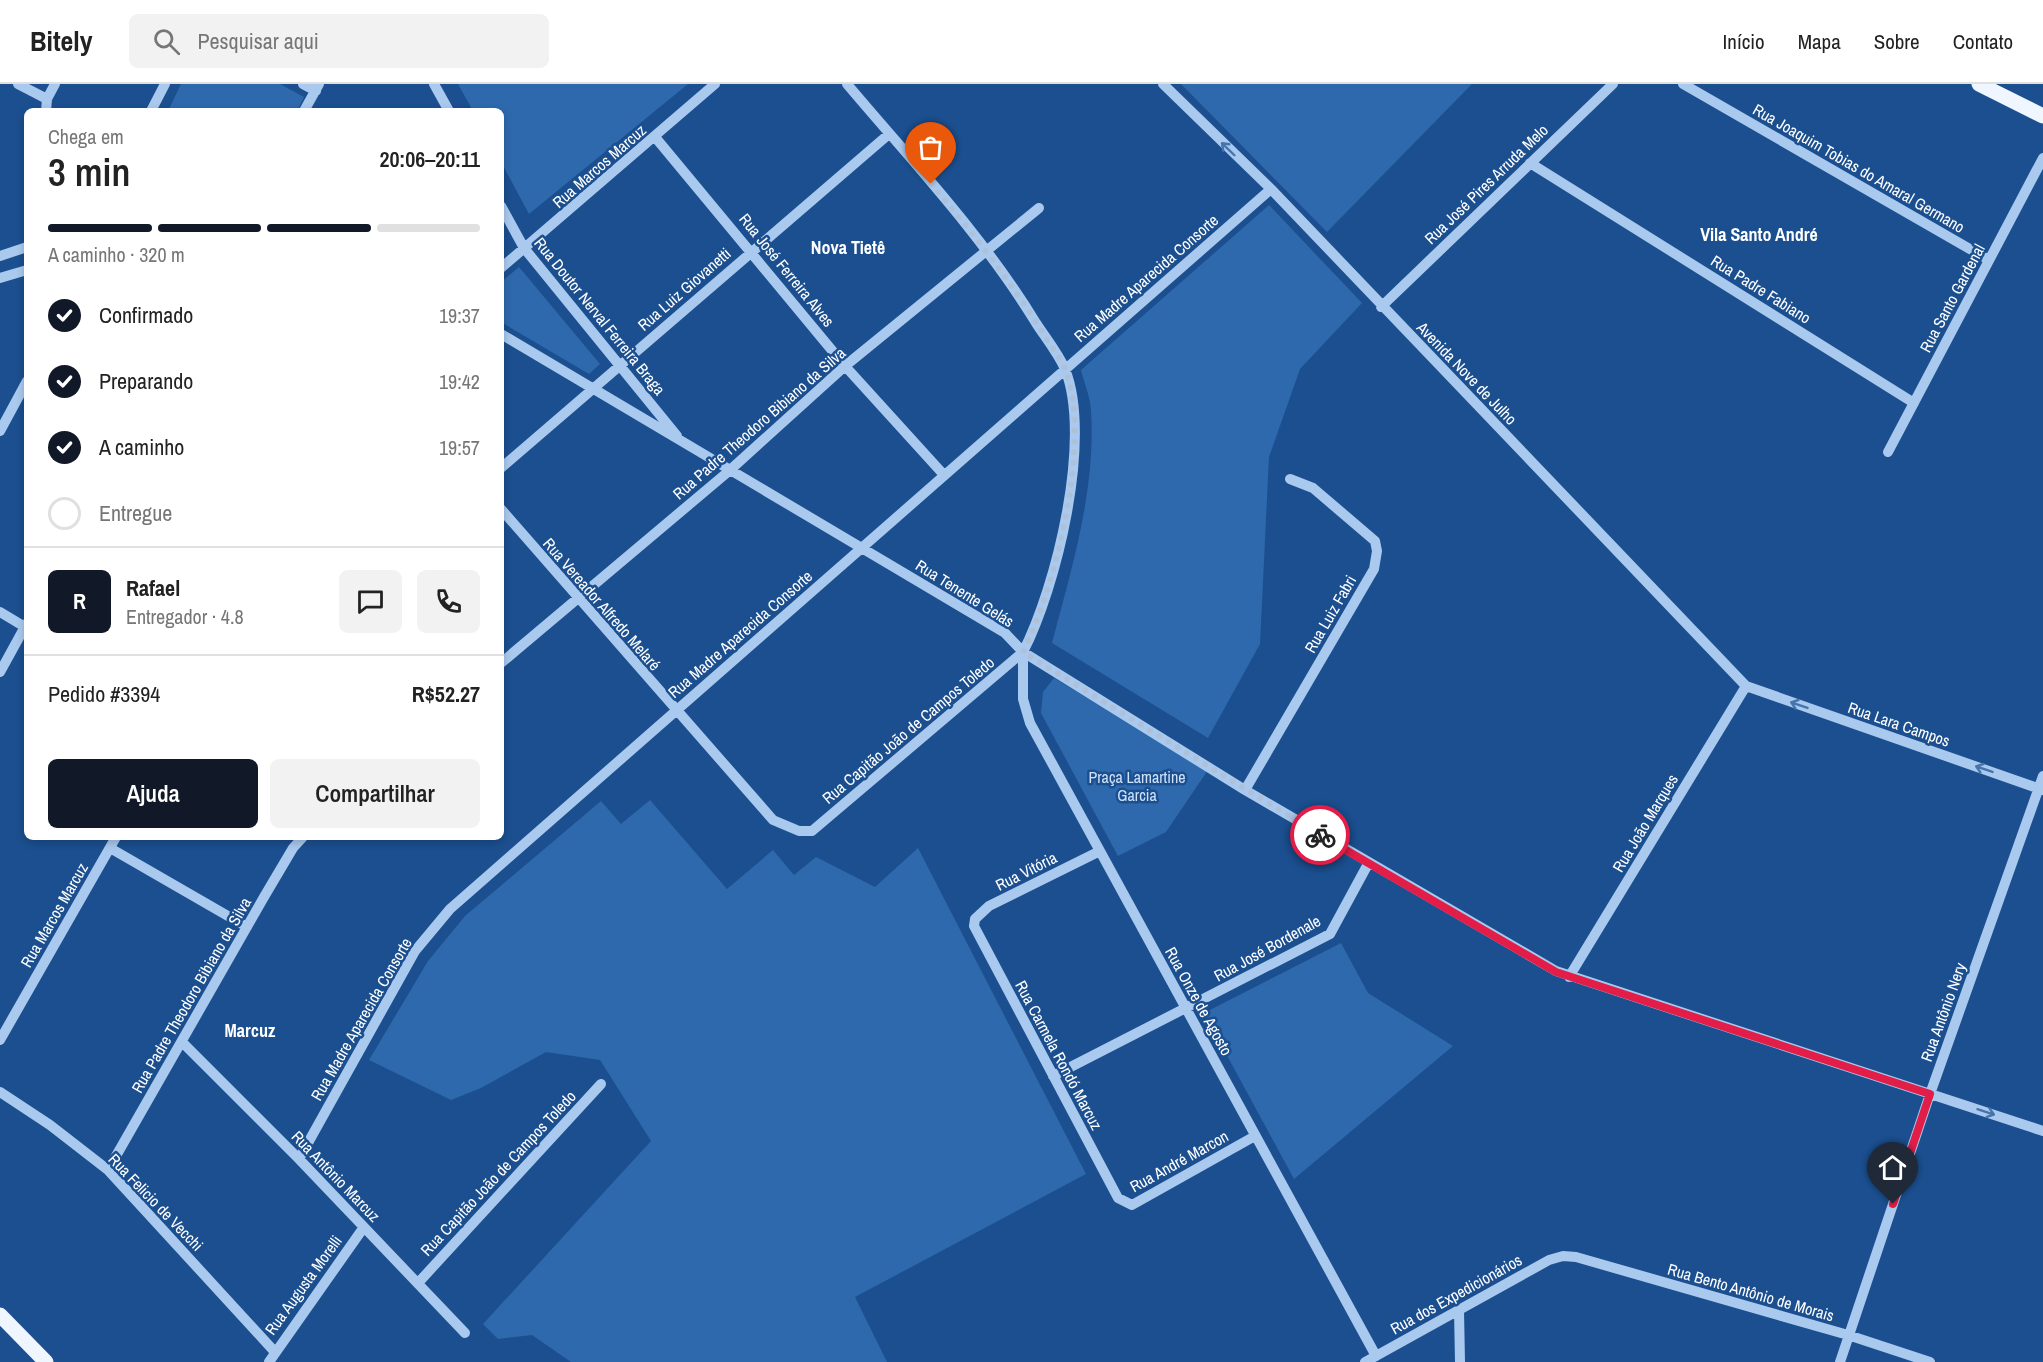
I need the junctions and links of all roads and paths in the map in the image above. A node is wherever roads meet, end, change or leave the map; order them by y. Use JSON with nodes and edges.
{"nodes":[{"id":1,"x":18,"y":84,"type":"edge"},
{"id":2,"x":55,"y":84,"type":"edge"},
{"id":3,"x":165,"y":84,"type":"edge"},
{"id":4,"x":303,"y":84,"type":"edge"},
{"id":5,"x":434,"y":84,"type":"edge"},
{"id":6,"x":715,"y":84,"type":"edge"},
{"id":7,"x":846,"y":84,"type":"edge"},
{"id":8,"x":1162,"y":84,"type":"edge"},
{"id":9,"x":1613,"y":84,"type":"edge"},
{"id":10,"x":1683,"y":84,"type":"edge"},
{"id":11,"x":1979,"y":84,"type":"edge"},
{"id":12,"x":317,"y":87,"type":"edge"},
{"id":13,"x":47,"y":99,"type":"junction"},
{"id":14,"x":46,"y":108,"type":"edge"},
{"id":15,"x":153,"y":108,"type":"edge"},
{"id":16,"x":306,"y":108,"type":"edge"},
{"id":17,"x":446,"y":108,"type":"edge"},
{"id":18,"x":2043,"y":116,"type":"edge"},
{"id":19,"x":889,"y":134,"type":"junction"},
{"id":20,"x":655,"y":136,"type":"junction"},
{"id":21,"x":2043,"y":158,"type":"edge"},
{"id":22,"x":1530,"y":163,"type":"junction"},
{"id":23,"x":1271,"y":189,"type":"junction"},
{"id":24,"x":1039,"y":208,"type":"dead end"},
{"id":25,"x":504,"y":211,"type":"edge"},
{"id":26,"x":24,"y":248,"type":"edge"},
{"id":27,"x":524,"y":248,"type":"junction"},
{"id":28,"x":752,"y":250,"type":"junction"},
{"id":29,"x":988,"y":252,"type":"junction"},
{"id":30,"x":0,"y":256,"type":"edge"},
{"id":31,"x":1989,"y":260,"type":"junction"},
{"id":32,"x":504,"y":265,"type":"edge"},
{"id":33,"x":24,"y":271,"type":"edge"},
{"id":34,"x":0,"y":278,"type":"edge"},
{"id":35,"x":1381,"y":306,"type":"junction"},
{"id":36,"x":504,"y":336,"type":"edge"},
{"id":37,"x":619,"y":365,"type":"junction"},
{"id":38,"x":845,"y":366,"type":"junction"},
{"id":39,"x":1065,"y":369,"type":"junction"},
{"id":40,"x":24,"y":386,"type":"edge"},
{"id":41,"x":592,"y":389,"type":"junction"},
{"id":42,"x":1914,"y":403,"type":"junction"},
{"id":43,"x":3,"y":419,"type":"edge"},
{"id":44,"x":0,"y":431,"type":"edge"},
{"id":45,"x":681,"y":441,"type":"junction"},
{"id":46,"x":1888,"y":452,"type":"dead end"},
{"id":47,"x":504,"y":465,"type":"edge"},
{"id":48,"x":729,"y":471,"type":"junction"},
{"id":49,"x":944,"y":475,"type":"junction"},
{"id":50,"x":1290,"y":479,"type":"dead end"},
{"id":51,"x":504,"y":513,"type":"edge"},
{"id":52,"x":863,"y":547,"type":"junction"},
{"id":53,"x":577,"y":598,"type":"junction"},
{"id":54,"x":0,"y":612,"type":"edge"},
{"id":55,"x":24,"y":624,"type":"edge"},
{"id":56,"x":24,"y":629,"type":"edge"},
{"id":57,"x":1023,"y":652,"type":"junction"},
{"id":58,"x":504,"y":660,"type":"edge"},
{"id":59,"x":0,"y":672,"type":"edge"},
{"id":60,"x":1746,"y":686,"type":"junction"},
{"id":61,"x":675,"y":711,"type":"junction"},
{"id":62,"x":2043,"y":776,"type":"edge"},
{"id":63,"x":2041,"y":789,"type":"edge"},
{"id":64,"x":1245,"y":790,"type":"junction"},
{"id":65,"x":812,"y":831,"type":"joint"},
{"id":66,"x":114,"y":840,"type":"edge"},
{"id":67,"x":300,"y":840,"type":"edge"},
{"id":68,"x":110,"y":848,"type":"junction"},
{"id":69,"x":1100,"y":851,"type":"junction"},
{"id":70,"x":1368,"y":864,"type":"junction"},
{"id":71,"x":974,"y":926,"type":"joint"},
{"id":72,"x":247,"y":927,"type":"junction"},
{"id":73,"x":1569,"y":976,"type":"junction"},
{"id":74,"x":1186,"y":1008,"type":"junction"},
{"id":75,"x":0,"y":1040,"type":"edge"},
{"id":76,"x":182,"y":1042,"type":"junction"},
{"id":77,"x":1053,"y":1076,"type":"junction"},
{"id":78,"x":601,"y":1084,"type":"dead end"},
{"id":79,"x":0,"y":1092,"type":"edge"},
{"id":80,"x":1930,"y":1094,"type":"junction"},
{"id":81,"x":2043,"y":1131,"type":"edge"},
{"id":82,"x":1256,"y":1136,"type":"junction"},
{"id":83,"x":299,"y":1159,"type":"junction"},
{"id":84,"x":108,"y":1170,"type":"junction"},
{"id":85,"x":1118,"y":1198,"type":"joint"},
{"id":86,"x":364,"y":1227,"type":"junction"},
{"id":87,"x":1563,"y":1256,"type":"joint"},
{"id":88,"x":418,"y":1283,"type":"junction"},
{"id":89,"x":1459,"y":1310,"type":"junction"},
{"id":90,"x":0,"y":1315,"type":"edge"},
{"id":91,"x":465,"y":1333,"type":"dead end"},
{"id":92,"x":1848,"y":1335,"type":"junction"},
{"id":93,"x":274,"y":1351,"type":"junction"},
{"id":94,"x":1370,"y":1359,"type":"edge"},
{"id":95,"x":46,"y":1362,"type":"edge"},
{"id":96,"x":268,"y":1362,"type":"edge"},
{"id":97,"x":1460,"y":1362,"type":"edge"},
{"id":98,"x":1840,"y":1362,"type":"edge"},
{"id":99,"x":1930,"y":1362,"type":"edge"}],
"edges":[{"from":1,"to":13,"type":"street"},
{"from":2,"to":13,"type":"street"},
{"from":3,"to":15,"type":"street"},
{"from":4,"to":12,"type":"street"},
{"from":5,"to":17,"type":"street"},
{"from":6,"to":20,"type":"street","name":"Rua Marcos Marcuz"},
{"from":7,"to":19,"type":"street"},
{"from":23,"to":8,"type":"street","name":"Avenida Nove de Julho","one_way":true},
{"from":9,"to":22,"type":"street","name":"Rua José Pires Arruda Melo"},
{"from":10,"to":31,"type":"street","name":"Rua Joaquim Tobias do Amaral Germano"},
{"from":11,"to":18,"type":"main road"},
{"from":12,"to":16,"type":"street"},
{"from":13,"to":14,"type":"street"},
{"from":19,"to":28,"type":"street","name":"Rua Luiz Giovanetti"},
{"from":19,"to":29,"type":"street"},
{"from":20,"to":27,"type":"street","name":"Rua Marcos Marcuz"},
{"from":20,"to":28,"type":"street","name":"Rua José Ferreira Alves"},
{"from":21,"to":31,"type":"street","name":"Rua Santo Gardenal"},
{"from":22,"to":35,"type":"street","name":"Rua José Pires Arruda Melo"},
{"from":22,"to":42,"type":"street","name":"Rua Padre Fabiano"},
{"from":23,"to":35,"type":"street","name":"Avenida Nove de Julho"},
{"from":23,"to":39,"type":"street","name":"Rua Madre Aparecida Consorte"},
{"from":24,"to":29,"type":"street","name":"Rua Padre Theodoro Bibiano da Silva"},
{"from":25,"to":27,"type":"street","name":"Rua Doutor Nerval Ferreira Braga"},
{"from":26,"to":30,"type":"street"},
{"from":27,"to":32,"type":"street","name":"Rua Marcos Marcuz"},
{"from":27,"to":37,"type":"street","name":"Rua Doutor Nerval Ferreira Braga"},
{"from":28,"to":37,"type":"street","name":"Rua Luiz Giovanetti"},
{"from":28,"to":38,"type":"street","name":"Rua José Ferreira Alves"},
{"from":29,"to":38,"type":"street","name":"Rua Padre Theodoro Bibiano da Silva"},
{"from":29,"to":39,"type":"street"},
{"from":31,"to":42,"type":"street","name":"Rua Santo Gardenal"},
{"from":33,"to":34,"type":"street"},
{"from":35,"to":60,"type":"street","name":"Avenida Nove de Julho"},
{"from":36,"to":41,"type":"street","name":"Rua Tenente Gelás"},
{"from":37,"to":41,"type":"street","name":"Rua Luiz Giovanetti"},
{"from":37,"to":45,"type":"street","name":"Rua Doutor Nerval Ferreira Braga"},
{"from":38,"to":48,"type":"street","name":"Rua Padre Theodoro Bibiano da Silva"},
{"from":38,"to":49,"type":"street","name":"Rua José Ferreira Alves"},
{"from":39,"to":49,"type":"street","name":"Rua Madre Aparecida Consorte"},
{"from":39,"to":57,"type":"street"},
{"from":40,"to":43,"type":"street"},
{"from":41,"to":45,"type":"street","name":"Rua Tenente Gelás"},
{"from":41,"to":47,"type":"street","name":"Rua Luiz Giovanetti"},
{"from":42,"to":46,"type":"street","name":"Rua Santo Gardenal"},
{"from":43,"to":44,"type":"street"},
{"from":45,"to":48,"type":"street","name":"Rua Tenente Gelás"},
{"from":48,"to":52,"type":"street","name":"Rua Tenente Gelás"},
{"from":48,"to":53,"type":"street","name":"Rua Padre Theodoro Bibiano da Silva"},
{"from":49,"to":52,"type":"street","name":"Rua Madre Aparecida Consorte"},
{"from":50,"to":64,"type":"street","name":"Rua Luiz Fabri"},
{"from":51,"to":53,"type":"street","name":"Rua Vereador Alfredo Melaré"},
{"from":52,"to":57,"type":"street","name":"Rua Tenente Gelás"},
{"from":52,"to":61,"type":"street","name":"Rua Madre Aparecida Consorte"},
{"from":53,"to":58,"type":"street","name":"Rua Padre Theodoro Bibiano da Silva"},
{"from":53,"to":61,"type":"street","name":"Rua Vereador Alfredo Melaré"},
{"from":54,"to":55,"type":"street"},
{"from":56,"to":59,"type":"street"},
{"from":57,"to":64,"type":"street","name":"Rua Tenente Gelás"},
{"from":57,"to":65,"type":"street","name":"Rua Capitão João de Campos Toledo"},
{"from":57,"to":69,"type":"street","name":"Rua Onze de Agosto"},
{"from":63,"to":60,"type":"street","name":"Rua Lara Campos","one_way":true},
{"from":60,"to":73,"type":"street","name":"Rua João Marques"},
{"from":61,"to":65,"type":"street","name":"Rua Vereador Alfredo Melaré"},
{"from":61,"to":83,"type":"street","name":"Rua Madre Aparecida Consorte"},
{"from":62,"to":63,"type":"street","name":"Rua Antônio Nery"},
{"from":63,"to":80,"type":"street","name":"Rua Antônio Nery"},
{"from":64,"to":70,"type":"street","name":"Rua Tenente Gelás"},
{"from":66,"to":68,"type":"street","name":"Rua Marcos Marcuz"},
{"from":67,"to":72,"type":"street","name":"Rua Padre Theodoro Bibiano da Silva"},
{"from":68,"to":72,"type":"street"},
{"from":68,"to":75,"type":"street","name":"Rua Marcos Marcuz"},
{"from":69,"to":71,"type":"street","name":"Rua Vitória"},
{"from":69,"to":74,"type":"street","name":"Rua Onze de Agosto"},
{"from":70,"to":73,"type":"street","name":"Rua Tenente Gelás"},
{"from":70,"to":74,"type":"street","name":"Rua José Bordenale"},
{"from":71,"to":77,"type":"street","name":"Rua Carmela Rondó Marcuz"},
{"from":72,"to":76,"type":"street","name":"Rua Padre Theodoro Bibiano da Silva"},
{"from":73,"to":80,"type":"street","name":"Rua Tenente Gelás"},
{"from":74,"to":77,"type":"street","name":"Rua José Bordenale"},
{"from":74,"to":82,"type":"street","name":"Rua Onze de Agosto"},
{"from":76,"to":83,"type":"street","name":"Rua Antônio Marcuz"},
{"from":76,"to":84,"type":"street","name":"Rua Padre Theodoro Bibiano da Silva"},
{"from":77,"to":85,"type":"street","name":"Rua Carmela Rondó Marcuz"},
{"from":78,"to":88,"type":"street","name":"Rua Capitão João de Campos Toledo"},
{"from":79,"to":84,"type":"street","name":"Rua Felicio de Vecchi"},
{"from":80,"to":81,"type":"street","name":"Rua Tenente Gelás","one_way":true},
{"from":80,"to":92,"type":"street","name":"Rua Antônio Nery"},
{"from":82,"to":85,"type":"street","name":"Rua André Marcon"},
{"from":82,"to":94,"type":"street","name":"Rua Onze de Agosto"},
{"from":83,"to":86,"type":"street","name":"Rua Antônio Marcuz"},
{"from":84,"to":93,"type":"street","name":"Rua Felicio de Vecchi"},
{"from":86,"to":88,"type":"street","name":"Rua Antônio Marcuz"},
{"from":86,"to":93,"type":"street","name":"Rua Augusta Morelli"},
{"from":87,"to":89,"type":"street","name":"Rua dos Expedicionários"},
{"from":87,"to":92,"type":"street","name":"Rua Bento Antônio de Morais"},
{"from":88,"to":91,"type":"street","name":"Rua Antônio Marcuz"},
{"from":89,"to":94,"type":"street","name":"Rua dos Expedicionários"},
{"from":89,"to":97,"type":"street"},
{"from":90,"to":95,"type":"main road"},
{"from":92,"to":98,"type":"street","name":"Rua Antônio Nery"},
{"from":92,"to":99,"type":"street","name":"Rua Bento Antônio de Morais"},
{"from":93,"to":96,"type":"street","name":"Rua Augusta Morelli"}]}
